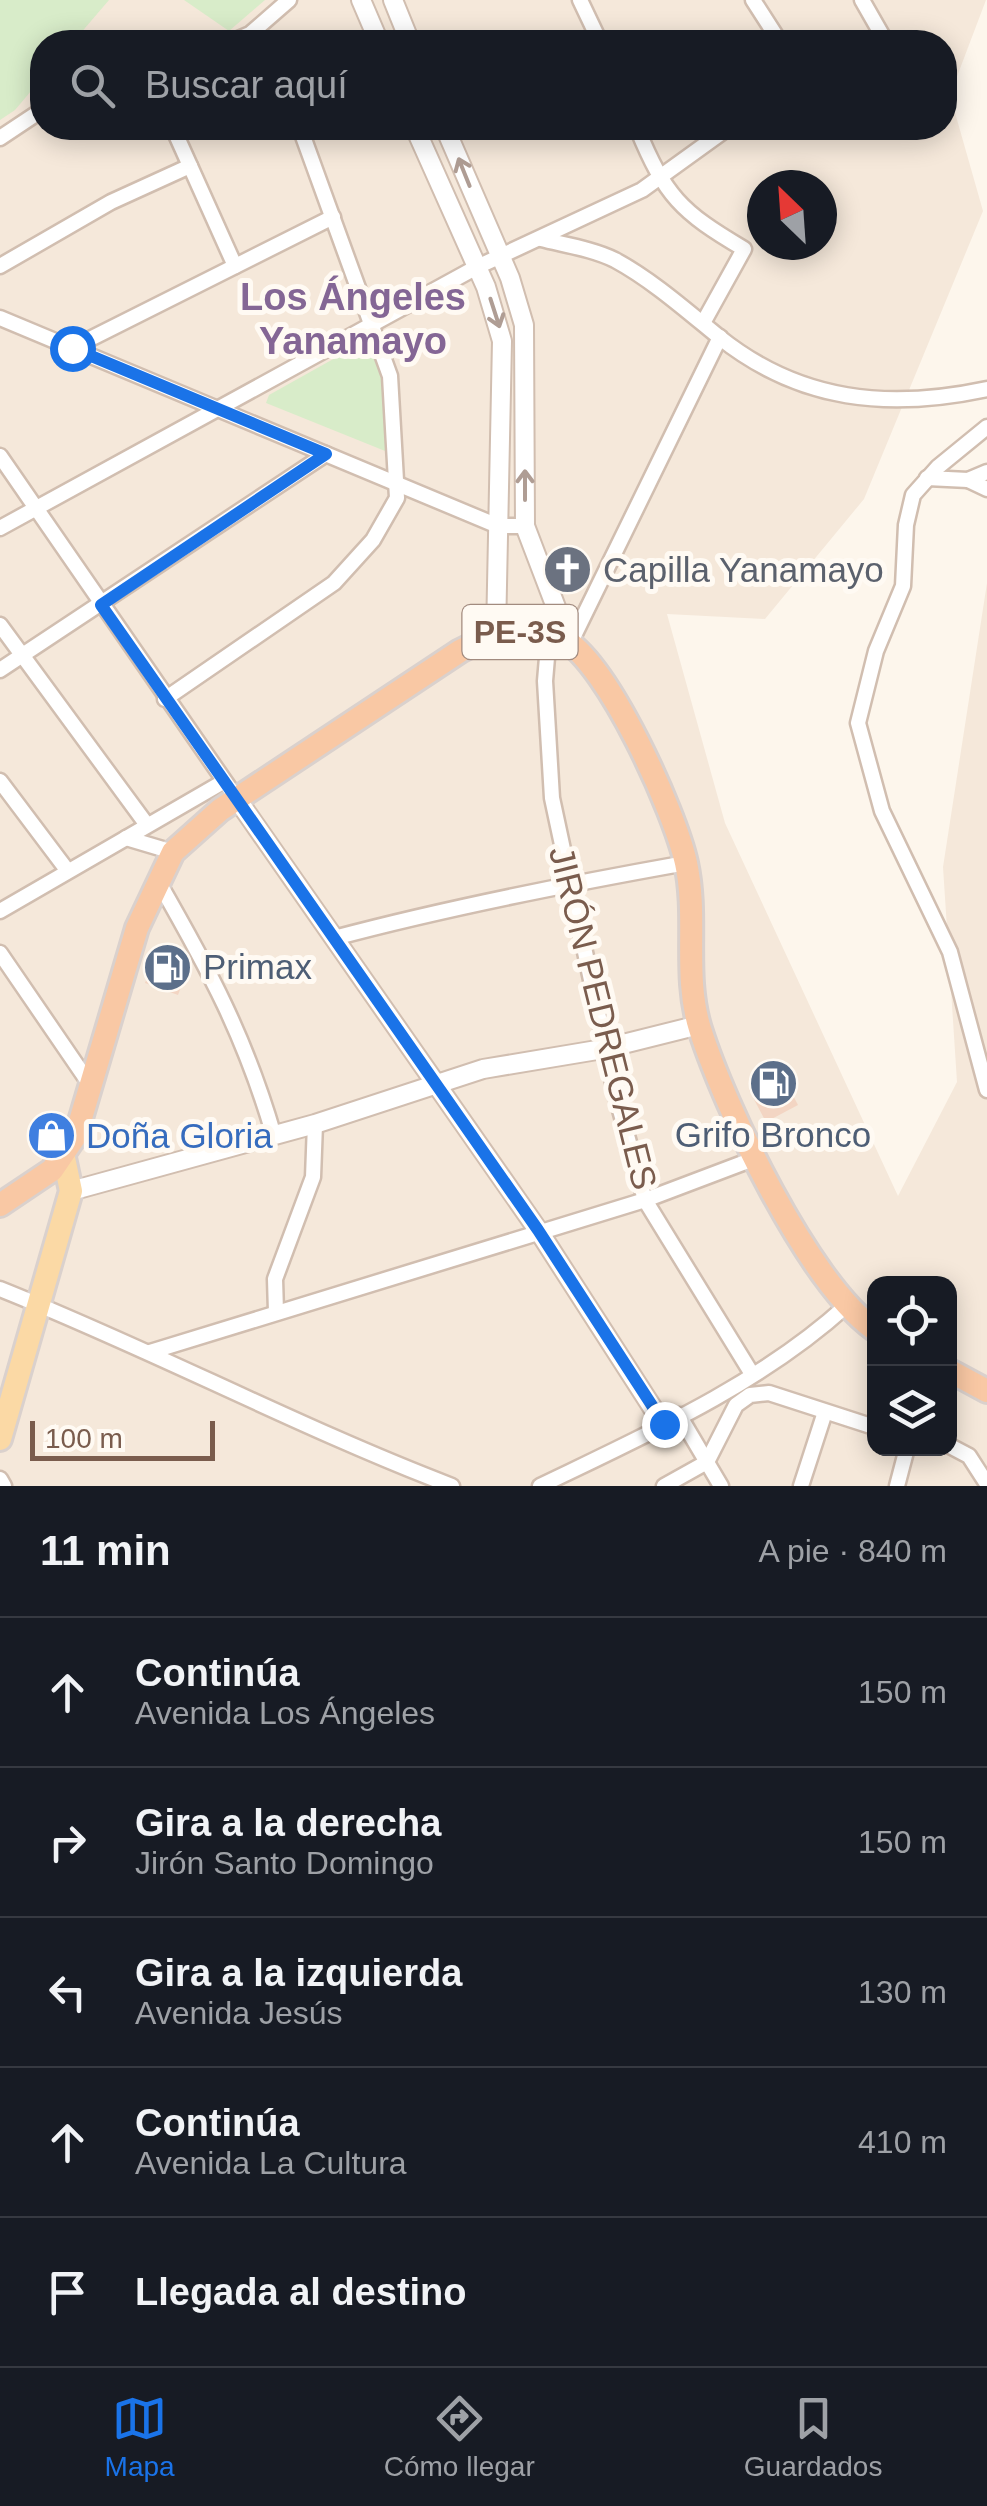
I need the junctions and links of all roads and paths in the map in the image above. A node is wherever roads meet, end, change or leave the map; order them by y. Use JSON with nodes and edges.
{"nodes":[{"id":1,"x":290,"y":0,"type":"edge"},
{"id":2,"x":360,"y":0,"type":"edge"},
{"id":3,"x":393,"y":0,"type":"edge"},
{"id":4,"x":580,"y":0,"type":"edge"},
{"id":5,"x":753,"y":0,"type":"edge"},
{"id":6,"x":862,"y":0,"type":"edge"},
{"id":7,"x":874,"y":0,"type":"edge"},
{"id":8,"x":874,"y":19,"type":"junction"},
{"id":9,"x":262,"y":26,"type":"junction"},
{"id":10,"x":254,"y":30,"type":"edge"},
{"id":11,"x":264,"y":30,"type":"edge"},
{"id":12,"x":374,"y":30,"type":"edge"},
{"id":13,"x":405,"y":30,"type":"edge"},
{"id":14,"x":594,"y":30,"type":"edge"},
{"id":15,"x":772,"y":30,"type":"edge"},
{"id":16,"x":875,"y":30,"type":"edge"},
{"id":17,"x":30,"y":118,"type":"edge"},
{"id":18,"x":0,"y":138,"type":"edge"},
{"id":19,"x":178,"y":140,"type":"edge"},
{"id":20,"x":304,"y":140,"type":"edge"},
{"id":21,"x":420,"y":140,"type":"edge"},
{"id":22,"x":450,"y":140,"type":"edge"},
{"id":23,"x":642,"y":140,"type":"edge"},
{"id":24,"x":712,"y":140,"type":"edge"},
{"id":25,"x":190,"y":166,"type":"junction"},
{"id":26,"x":658,"y":179,"type":"junction"},
{"id":27,"x":333,"y":216,"type":"junction"},
{"id":28,"x":541,"y":239,"type":"junction"},
{"id":29,"x":499,"y":257,"type":"junction"},
{"id":30,"x":0,"y":266,"type":"edge"},
{"id":31,"x":234,"y":266,"type":"junction"},
{"id":32,"x":474,"y":268,"type":"junction"},
{"id":33,"x":0,"y":318,"type":"edge"},
{"id":34,"x":703,"y":323,"type":"junction"},
{"id":35,"x":371,"y":326,"type":"junction"},
{"id":36,"x":720,"y":338,"type":"junction"},
{"id":37,"x":72,"y":348,"type":"junction"},
{"id":38,"x":987,"y":388,"type":"edge"},
{"id":39,"x":218,"y":409,"type":"junction"},
{"id":40,"x":987,"y":428,"type":"edge"},
{"id":41,"x":326,"y":454,"type":"junction"},
{"id":42,"x":0,"y":456,"type":"edge"},
{"id":43,"x":987,"y":472,"type":"edge"},
{"id":44,"x":926,"y":478,"type":"junction"},
{"id":45,"x":968,"y":480,"type":"junction"},
{"id":46,"x":397,"y":483,"type":"junction"},
{"id":47,"x":987,"y":489,"type":"edge"},
{"id":48,"x":38,"y":508,"type":"junction"},
{"id":49,"x":498,"y":526,"type":"junction"},
{"id":50,"x":525,"y":526,"type":"junction"},
{"id":51,"x":0,"y":528,"type":"edge"},
{"id":52,"x":101,"y":605,"type":"junction"},
{"id":53,"x":0,"y":625,"type":"edge"},
{"id":54,"x":496,"y":634,"type":"junction"},
{"id":55,"x":559,"y":639,"type":"junction"},
{"id":56,"x":20,"y":657,"type":"junction"},
{"id":57,"x":0,"y":670,"type":"edge"},
{"id":58,"x":166,"y":699,"type":"junction"},
{"id":59,"x":0,"y":781,"type":"edge"},
{"id":60,"x":230,"y":791,"type":"junction"},
{"id":61,"x":147,"y":825,"type":"junction"},
{"id":62,"x":126,"y":838,"type":"junction"},
{"id":63,"x":174,"y":852,"type":"junction"},
{"id":64,"x":686,"y":864,"type":"junction"},
{"id":65,"x":67,"y":870,"type":"junction"},
{"id":66,"x":157,"y":880,"type":"junction"},
{"id":67,"x":567,"y":884,"type":"junction"},
{"id":68,"x":0,"y":910,"type":"edge"},
{"id":69,"x":334,"y":938,"type":"junction"},
{"id":70,"x":0,"y":953,"type":"edge"},
{"id":71,"x":699,"y":1026,"type":"junction"},
{"id":72,"x":603,"y":1048,"type":"junction"},
{"id":73,"x":435,"y":1085,"type":"junction"},
{"id":74,"x":91,"y":1086,"type":"junction"},
{"id":75,"x":987,"y":1090,"type":"edge"},
{"id":76,"x":315,"y":1124,"type":"junction"},
{"id":77,"x":274,"y":1136,"type":"junction"},
{"id":78,"x":64,"y":1158,"type":"junction"},
{"id":79,"x":756,"y":1158,"type":"junction"},
{"id":80,"x":72,"y":1191,"type":"junction"},
{"id":81,"x":645,"y":1200,"type":"junction"},
{"id":82,"x":1,"y":1202,"type":"edge"},
{"id":83,"x":538,"y":1230,"type":"junction"},
{"id":84,"x":0,"y":1288,"type":"edge"},
{"id":85,"x":39,"y":1304,"type":"junction"},
{"id":86,"x":846,"y":1306,"type":"junction"},
{"id":87,"x":276,"y":1312,"type":"junction"},
{"id":88,"x":867,"y":1323,"type":"edge"},
{"id":89,"x":150,"y":1352,"type":"junction"},
{"id":90,"x":752,"y":1374,"type":"junction"},
{"id":91,"x":957,"y":1374,"type":"edge"},
{"id":92,"x":987,"y":1390,"type":"edge"},
{"id":93,"x":825,"y":1412,"type":"junction"},
{"id":94,"x":671,"y":1420,"type":"junction"},
{"id":95,"x":867,"y":1425,"type":"edge"},
{"id":96,"x":0,"y":1439,"type":"edge"},
{"id":97,"x":957,"y":1450,"type":"edge"},
{"id":98,"x":905,"y":1456,"type":"edge"},
{"id":99,"x":707,"y":1462,"type":"junction"},
{"id":100,"x":0,"y":1480,"type":"edge"},
{"id":101,"x":548,"y":1484,"type":"edge"},
{"id":102,"x":987,"y":1485,"type":"edge"},
{"id":103,"x":4,"y":1486,"type":"edge"},
{"id":104,"x":452,"y":1486,"type":"edge"},
{"id":105,"x":664,"y":1486,"type":"edge"},
{"id":106,"x":721,"y":1486,"type":"edge"},
{"id":107,"x":801,"y":1486,"type":"edge"},
{"id":108,"x":896,"y":1486,"type":"edge"}],
"edges":[{"from":1,"to":9,"type":"street"},
{"from":2,"to":12,"type":"street"},
{"from":3,"to":13,"type":"street"},
{"from":4,"to":14,"type":"street"},
{"from":5,"to":15,"type":"street"},
{"from":6,"to":8,"type":"street"},
{"from":7,"to":8,"type":"street"},
{"from":8,"to":16,"type":"street"},
{"from":9,"to":10,"type":"street"},
{"from":9,"to":11,"type":"street"},
{"from":17,"to":18,"type":"street"},
{"from":19,"to":25,"type":"street"},
{"from":20,"to":27,"type":"street"},
{"from":21,"to":32,"type":"street"},
{"from":29,"to":22,"type":"street","one_way":true},
{"from":23,"to":26,"type":"street"},
{"from":24,"to":26,"type":"street"},
{"from":25,"to":30,"type":"street"},
{"from":25,"to":31,"type":"street"},
{"from":26,"to":28,"type":"street"},
{"from":26,"to":34,"type":"street"},
{"from":27,"to":31,"type":"street"},
{"from":27,"to":35,"type":"street"},
{"from":28,"to":29,"type":"street"},
{"from":28,"to":34,"type":"street"},
{"from":29,"to":32,"type":"street"},
{"from":50,"to":29,"type":"street","one_way":true},
{"from":31,"to":37,"type":"street"},
{"from":32,"to":35,"type":"street"},
{"from":32,"to":49,"type":"street","one_way":true},
{"from":33,"to":37,"type":"street"},
{"from":34,"to":36,"type":"street"},
{"from":35,"to":39,"type":"street"},
{"from":35,"to":46,"type":"street"},
{"from":36,"to":38,"type":"street"},
{"from":36,"to":55,"type":"street"},
{"from":37,"to":39,"type":"street"},
{"from":39,"to":41,"type":"street"},
{"from":39,"to":48,"type":"street"},
{"from":40,"to":44,"type":"street"},
{"from":41,"to":46,"type":"street"},
{"from":41,"to":52,"type":"street"},
{"from":42,"to":48,"type":"street"},
{"from":43,"to":45,"type":"street"},
{"from":44,"to":45,"type":"street"},
{"from":44,"to":75,"type":"street"},
{"from":45,"to":47,"type":"street"},
{"from":46,"to":49,"type":"street"},
{"from":46,"to":58,"type":"street"},
{"from":48,"to":51,"type":"street"},
{"from":48,"to":52,"type":"street"},
{"from":49,"to":50,"type":"street"},
{"from":49,"to":54,"type":"street"},
{"from":50,"to":55,"type":"street"},
{"from":52,"to":56,"type":"street"},
{"from":52,"to":58,"type":"street"},
{"from":53,"to":56,"type":"street"},
{"from":54,"to":55,"type":"highway","number":"PE-3S"},
{"from":54,"to":60,"type":"highway","number":"PE-3S"},
{"from":55,"to":64,"type":"highway","number":"PE-3S"},
{"from":55,"to":67,"type":"street","name":"JIRÓN PEDREGALES"},
{"from":56,"to":57,"type":"street"},
{"from":56,"to":61,"type":"street"},
{"from":58,"to":60,"type":"street"},
{"from":59,"to":65,"type":"street"},
{"from":60,"to":61,"type":"street"},
{"from":60,"to":63,"type":"highway","number":"PE-3S"},
{"from":60,"to":69,"type":"street"},
{"from":61,"to":62,"type":"street"},
{"from":62,"to":63,"type":"street"},
{"from":62,"to":65,"type":"street"},
{"from":63,"to":66,"type":"highway","number":"PE-3S"},
{"from":64,"to":67,"type":"street"},
{"from":64,"to":71,"type":"highway","number":"PE-3S"},
{"from":65,"to":68,"type":"street"},
{"from":66,"to":74,"type":"highway","number":"PE-3S"},
{"from":66,"to":77,"type":"street"},
{"from":67,"to":69,"type":"street"},
{"from":67,"to":72,"type":"street","name":"JIRÓN PEDREGALES"},
{"from":69,"to":73,"type":"street"},
{"from":70,"to":74,"type":"street"},
{"from":71,"to":72,"type":"street"},
{"from":71,"to":79,"type":"highway","number":"PE-3S"},
{"from":72,"to":73,"type":"street"},
{"from":72,"to":81,"type":"street","name":"JIRÓN PEDREGALES"},
{"from":73,"to":76,"type":"street"},
{"from":73,"to":83,"type":"street"},
{"from":74,"to":78,"type":"highway","number":"PE-3S"},
{"from":76,"to":77,"type":"street"},
{"from":76,"to":87,"type":"street"},
{"from":77,"to":80,"type":"street"},
{"from":78,"to":80,"type":"main road"},
{"from":78,"to":82,"type":"highway","number":"PE-3S"},
{"from":79,"to":81,"type":"street"},
{"from":79,"to":86,"type":"highway","number":"PE-3S"},
{"from":80,"to":85,"type":"main road"},
{"from":81,"to":83,"type":"street"},
{"from":81,"to":90,"type":"street","name":"JIRÓN PEDREGALES"},
{"from":83,"to":87,"type":"street"},
{"from":83,"to":94,"type":"street"},
{"from":84,"to":85,"type":"street"},
{"from":85,"to":89,"type":"street"},
{"from":85,"to":96,"type":"main road"},
{"from":86,"to":88,"type":"highway","number":"PE-3S"},
{"from":86,"to":90,"type":"street"},
{"from":87,"to":89,"type":"street"},
{"from":89,"to":104,"type":"street"},
{"from":90,"to":94,"type":"street"},
{"from":91,"to":92,"type":"highway"},
{"from":93,"to":95,"type":"street"},
{"from":93,"to":99,"type":"street"},
{"from":93,"to":107,"type":"street"},
{"from":94,"to":99,"type":"street"},
{"from":94,"to":101,"type":"street"},
{"from":97,"to":102,"type":"street"},
{"from":98,"to":108,"type":"street"},
{"from":99,"to":105,"type":"street"},
{"from":99,"to":106,"type":"street"},
{"from":100,"to":103,"type":"street"}]}
